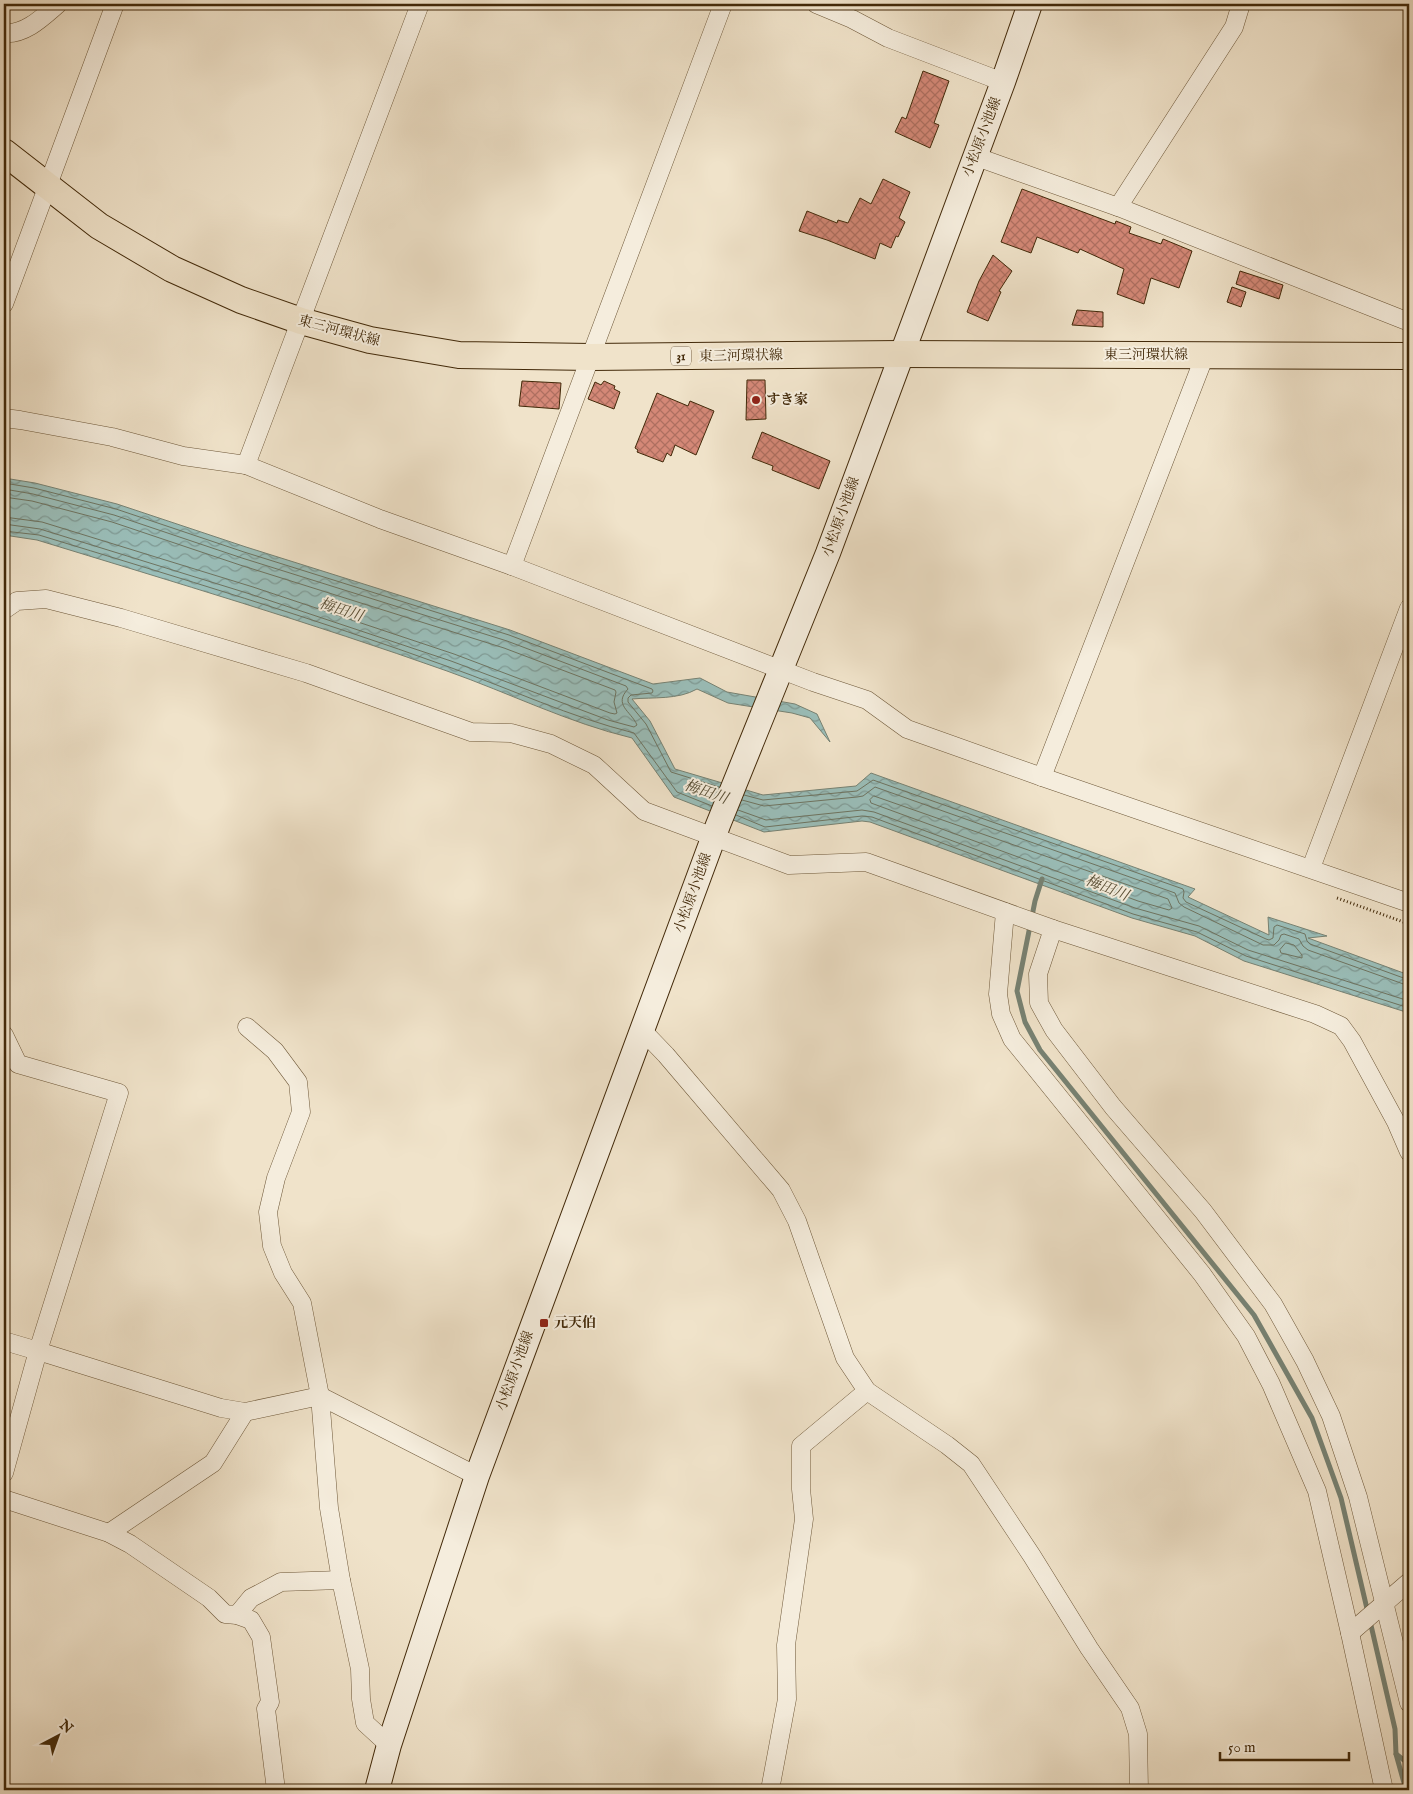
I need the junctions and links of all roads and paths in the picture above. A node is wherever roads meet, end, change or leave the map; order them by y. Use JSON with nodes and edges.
{"nodes":[{"id":1,"x":58,"y":4,"type":"edge"},
{"id":2,"x":115,"y":4,"type":"edge"},
{"id":3,"x":420,"y":4,"type":"edge"},
{"id":4,"x":724,"y":4,"type":"edge"},
{"id":5,"x":816,"y":4,"type":"edge"},
{"id":6,"x":1030,"y":4,"type":"edge"},
{"id":7,"x":1241,"y":4,"type":"edge"},
{"id":8,"x":4,"y":33,"type":"edge"},
{"id":9,"x":1003,"y":82,"type":"junction"},
{"id":10,"x":4,"y":152,"type":"edge"},
{"id":11,"x":974,"y":156,"type":"junction"},
{"id":12,"x":47,"y":186,"type":"junction"},
{"id":13,"x":1118,"y":207,"type":"junction"},
{"id":14,"x":4,"y":304,"type":"edge"},
{"id":15,"x":300,"y":321,"type":"junction"},
{"id":16,"x":1409,"y":322,"type":"edge"},
{"id":17,"x":901,"y":354,"type":"junction"},
{"id":18,"x":1205,"y":356,"type":"junction"},
{"id":19,"x":1409,"y":356,"type":"edge"},
{"id":20,"x":591,"y":357,"type":"junction"},
{"id":21,"x":4,"y":418,"type":"edge"},
{"id":22,"x":246,"y":465,"type":"junction"},
{"id":23,"x":512,"y":566,"type":"junction"},
{"id":24,"x":1409,"y":608,"type":"edge"},
{"id":25,"x":4,"y":610,"type":"edge"},
{"id":26,"x":778,"y":676,"type":"junction"},
{"id":27,"x":1042,"y":777,"type":"junction"},
{"id":28,"x":716,"y":831,"type":"junction"},
{"id":29,"x":1311,"y":868,"type":"junction"},
{"id":30,"x":1409,"y":903,"type":"edge"},
{"id":31,"x":1005,"y":912,"type":"junction"},
{"id":32,"x":1040,"y":924,"type":"junction"},
{"id":33,"x":247,"y":1027,"type":"dead end"},
{"id":34,"x":642,"y":1030,"type":"junction"},
{"id":35,"x":4,"y":1035,"type":"edge"},
{"id":36,"x":1409,"y":1152,"type":"edge"},
{"id":37,"x":4,"y":1341,"type":"edge"},
{"id":38,"x":38,"y":1351,"type":"junction"},
{"id":39,"x":867,"y":1391,"type":"junction"},
{"id":40,"x":320,"y":1396,"type":"junction"},
{"id":41,"x":244,"y":1412,"type":"junction"},
{"id":42,"x":4,"y":1473,"type":"edge"},
{"id":43,"x":477,"y":1476,"type":"junction"},
{"id":44,"x":4,"y":1498,"type":"edge"},
{"id":45,"x":109,"y":1533,"type":"junction"},
{"id":46,"x":341,"y":1580,"type":"junction"},
{"id":47,"x":1409,"y":1582,"type":"edge"},
{"id":48,"x":1384,"y":1605,"type":"junction"},
{"id":49,"x":237,"y":1615,"type":"junction"},
{"id":50,"x":1350,"y":1633,"type":"junction"},
{"id":51,"x":1409,"y":1703,"type":"edge"},
{"id":52,"x":389,"y":1745,"type":"junction"},
{"id":53,"x":276,"y":1790,"type":"edge"},
{"id":54,"x":377,"y":1790,"type":"edge"},
{"id":55,"x":770,"y":1790,"type":"edge"},
{"id":56,"x":1139,"y":1790,"type":"edge"},
{"id":57,"x":1384,"y":1790,"type":"edge"}],
"edges":[{"from":1,"to":8,"type":"street"},
{"from":2,"to":12,"type":"street"},
{"from":3,"to":15,"type":"street"},
{"from":4,"to":20,"type":"street"},
{"from":5,"to":9,"type":"street"},
{"from":6,"to":9,"type":"main road","name":"小松原小池線"},
{"from":7,"to":13,"type":"street"},
{"from":9,"to":11,"type":"main road","name":"小松原小池線"},
{"from":10,"to":12,"type":"main road","name":"東三河環状線","number":"31"},
{"from":11,"to":13,"type":"street"},
{"from":11,"to":17,"type":"main road","name":"小松原小池線"},
{"from":12,"to":14,"type":"street"},
{"from":12,"to":15,"type":"main road","name":"東三河環状線","number":"31"},
{"from":13,"to":16,"type":"street"},
{"from":15,"to":20,"type":"main road","name":"東三河環状線","number":"31"},
{"from":15,"to":22,"type":"street"},
{"from":17,"to":18,"type":"main road","name":"東三河環状線","number":"31"},
{"from":17,"to":20,"type":"main road","name":"東三河環状線","number":"31"},
{"from":17,"to":26,"type":"main road","name":"小松原小池線"},
{"from":18,"to":19,"type":"main road","name":"東三河環状線","number":"31"},
{"from":18,"to":27,"type":"street"},
{"from":20,"to":23,"type":"street"},
{"from":21,"to":22,"type":"street"},
{"from":22,"to":23,"type":"street"},
{"from":23,"to":26,"type":"street"},
{"from":24,"to":29,"type":"street"},
{"from":25,"to":28,"type":"street"},
{"from":26,"to":27,"type":"street"},
{"from":26,"to":28,"type":"main road","name":"小松原小池線"},
{"from":27,"to":29,"type":"street"},
{"from":28,"to":31,"type":"street"},
{"from":28,"to":34,"type":"main road","name":"小松原小池線"},
{"from":29,"to":30,"type":"street"},
{"from":31,"to":32,"type":"street"},
{"from":31,"to":50,"type":"street"},
{"from":32,"to":36,"type":"street"},
{"from":32,"to":48,"type":"street"},
{"from":33,"to":40,"type":"street"},
{"from":34,"to":39,"type":"street"},
{"from":34,"to":43,"type":"main road","name":"小松原小池線"},
{"from":35,"to":38,"type":"street"},
{"from":37,"to":38,"type":"street"},
{"from":38,"to":41,"type":"street"},
{"from":38,"to":42,"type":"street"},
{"from":39,"to":55,"type":"street"},
{"from":39,"to":56,"type":"street"},
{"from":40,"to":41,"type":"street"},
{"from":40,"to":43,"type":"street"},
{"from":40,"to":46,"type":"street"},
{"from":41,"to":45,"type":"street"},
{"from":43,"to":52,"type":"main road","name":"小松原小池線"},
{"from":44,"to":45,"type":"street"},
{"from":45,"to":49,"type":"street"},
{"from":46,"to":49,"type":"street"},
{"from":46,"to":52,"type":"street"},
{"from":47,"to":48,"type":"street"},
{"from":48,"to":50,"type":"street"},
{"from":48,"to":51,"type":"street"},
{"from":49,"to":53,"type":"street"},
{"from":50,"to":57,"type":"street"},
{"from":52,"to":54,"type":"main road","name":"小松原小池線"}]}
